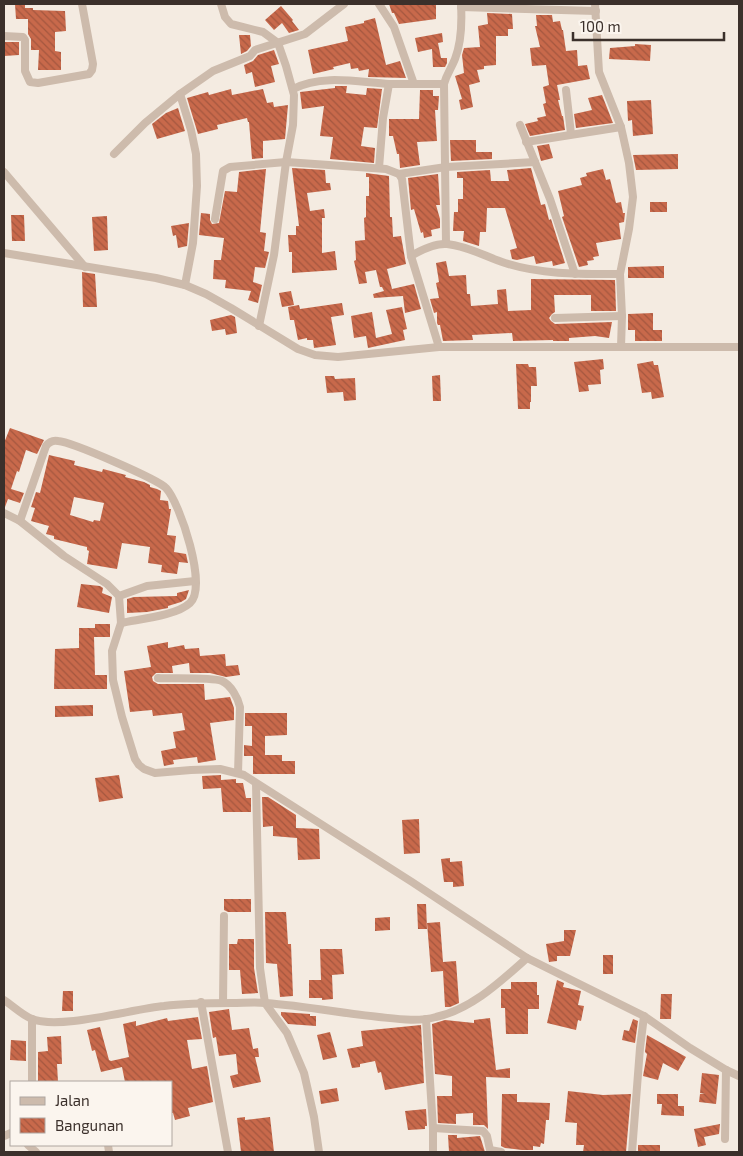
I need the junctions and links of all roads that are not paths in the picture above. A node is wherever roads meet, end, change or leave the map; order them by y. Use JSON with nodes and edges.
{"nodes":[{"id":1,"x":82,"y":4,"type":"edge"},
{"id":2,"x":221,"y":4,"type":"edge"},
{"id":3,"x":344,"y":4,"type":"edge"},
{"id":4,"x":380,"y":4,"type":"edge"},
{"id":5,"x":461,"y":5,"type":"edge"},
{"id":6,"x":595,"y":7,"type":"edge"},
{"id":7,"x":4,"y":36,"type":"edge"},
{"id":8,"x":278,"y":44,"type":"junction"},
{"id":9,"x":389,"y":84,"type":"junction"},
{"id":10,"x":414,"y":84,"type":"junction"},
{"id":11,"x":444,"y":84,"type":"junction"},
{"id":12,"x":293,"y":89,"type":"junction"},
{"id":13,"x":566,"y":90,"type":"dead end"},
{"id":14,"x":180,"y":94,"type":"junction"},
{"id":15,"x":520,"y":125,"type":"dead end"},
{"id":16,"x":621,"y":126,"type":"junction"},
{"id":17,"x":571,"y":134,"type":"junction"},
{"id":18,"x":526,"y":142,"type":"junction"},
{"id":19,"x":114,"y":154,"type":"dead end"},
{"id":20,"x":286,"y":162,"type":"junction"},
{"id":21,"x":535,"y":162,"type":"junction"},
{"id":22,"x":446,"y":167,"type":"junction"},
{"id":23,"x":379,"y":168,"type":"junction"},
{"id":24,"x":4,"y":172,"type":"edge"},
{"id":25,"x":399,"y":174,"type":"junction"},
{"id":26,"x":216,"y":219,"type":"dead end"},
{"id":27,"x":446,"y":244,"type":"junction"},
{"id":28,"x":4,"y":253,"type":"edge"},
{"id":29,"x":411,"y":256,"type":"junction"},
{"id":30,"x":85,"y":266,"type":"junction"},
{"id":31,"x":575,"y":274,"type":"junction"},
{"id":32,"x":620,"y":274,"type":"junction"},
{"id":33,"x":185,"y":285,"type":"junction"},
{"id":34,"x":622,"y":316,"type":"junction"},
{"id":35,"x":555,"y":318,"type":"dead end"},
{"id":36,"x":259,"y":326,"type":"junction"},
{"id":37,"x":438,"y":347,"type":"junction"},
{"id":38,"x":620,"y":347,"type":"junction"},
{"id":39,"x":739,"y":347,"type":"edge"},
{"id":40,"x":4,"y":514,"type":"edge"},
{"id":41,"x":20,"y":521,"type":"junction"},
{"id":42,"x":196,"y":581,"type":"junction"},
{"id":43,"x":118,"y":596,"type":"junction"},
{"id":44,"x":121,"y":623,"type":"junction"},
{"id":45,"x":158,"y":678,"type":"dead end"},
{"id":46,"x":238,"y":773,"type":"junction"},
{"id":47,"x":256,"y":784,"type":"junction"},
{"id":48,"x":224,"y":916,"type":"dead end"},
{"id":49,"x":527,"y":958,"type":"junction"},
{"id":50,"x":4,"y":1000,"type":"edge"},
{"id":51,"x":201,"y":1002,"type":"junction"},
{"id":52,"x":223,"y":1003,"type":"junction"},
{"id":53,"x":265,"y":1003,"type":"junction"},
{"id":54,"x":644,"y":1016,"type":"junction"},
{"id":55,"x":32,"y":1019,"type":"junction"},
{"id":56,"x":426,"y":1019,"type":"junction"},
{"id":57,"x":726,"y":1070,"type":"junction"},
{"id":58,"x":739,"y":1076,"type":"edge"},
{"id":59,"x":32,"y":1081,"type":"edge"},
{"id":60,"x":433,"y":1128,"type":"junction"},
{"id":61,"x":725,"y":1139,"type":"dead end"},
{"id":62,"x":228,"y":1152,"type":"edge"},
{"id":63,"x":319,"y":1152,"type":"edge"},
{"id":64,"x":433,"y":1152,"type":"edge"},
{"id":65,"x":501,"y":1152,"type":"edge"},
{"id":66,"x":632,"y":1152,"type":"edge"}],
"edges":[{"from":1,"to":7,"type":"street"},
{"from":2,"to":8,"type":"street"},
{"from":3,"to":8,"type":"street"},
{"from":4,"to":10,"type":"street"},
{"from":5,"to":6,"type":"street"},
{"from":5,"to":11,"type":"street"},
{"from":6,"to":16,"type":"street"},
{"from":8,"to":12,"type":"street"},
{"from":8,"to":14,"type":"street"},
{"from":9,"to":10,"type":"street"},
{"from":9,"to":12,"type":"street"},
{"from":9,"to":23,"type":"street"},
{"from":10,"to":11,"type":"street"},
{"from":11,"to":22,"type":"street"},
{"from":12,"to":20,"type":"street"},
{"from":13,"to":17,"type":"street"},
{"from":14,"to":19,"type":"street"},
{"from":14,"to":33,"type":"street"},
{"from":15,"to":18,"type":"street"},
{"from":16,"to":17,"type":"street"},
{"from":16,"to":32,"type":"street"},
{"from":17,"to":18,"type":"street"},
{"from":18,"to":21,"type":"street"},
{"from":20,"to":23,"type":"street"},
{"from":20,"to":26,"type":"street"},
{"from":20,"to":36,"type":"street"},
{"from":21,"to":22,"type":"street"},
{"from":21,"to":31,"type":"street"},
{"from":22,"to":25,"type":"street"},
{"from":22,"to":27,"type":"street"},
{"from":23,"to":25,"type":"street"},
{"from":24,"to":30,"type":"street"},
{"from":25,"to":29,"type":"street"},
{"from":27,"to":29,"type":"street"},
{"from":27,"to":31,"type":"street"},
{"from":28,"to":30,"type":"street"},
{"from":29,"to":37,"type":"street"},
{"from":30,"to":33,"type":"street"},
{"from":31,"to":32,"type":"street"},
{"from":32,"to":34,"type":"street"},
{"from":33,"to":36,"type":"street"},
{"from":34,"to":35,"type":"street"},
{"from":34,"to":38,"type":"street"},
{"from":36,"to":37,"type":"street"},
{"from":37,"to":38,"type":"street"},
{"from":38,"to":39,"type":"street"},
{"from":40,"to":41,"type":"street"},
{"from":41,"to":42,"type":"street"},
{"from":41,"to":43,"type":"street"},
{"from":42,"to":43,"type":"street"},
{"from":42,"to":44,"type":"street"},
{"from":43,"to":44,"type":"street"},
{"from":44,"to":46,"type":"street"},
{"from":45,"to":46,"type":"street"},
{"from":46,"to":47,"type":"street"},
{"from":47,"to":49,"type":"street"},
{"from":47,"to":53,"type":"street"},
{"from":48,"to":52,"type":"street"},
{"from":49,"to":54,"type":"street"},
{"from":49,"to":56,"type":"street"},
{"from":50,"to":55,"type":"street"},
{"from":51,"to":52,"type":"street"},
{"from":51,"to":55,"type":"street"},
{"from":51,"to":62,"type":"street"},
{"from":52,"to":53,"type":"street"},
{"from":53,"to":56,"type":"street"},
{"from":53,"to":63,"type":"street"},
{"from":54,"to":57,"type":"street"},
{"from":54,"to":66,"type":"street"},
{"from":55,"to":59,"type":"street"},
{"from":56,"to":60,"type":"street"},
{"from":57,"to":58,"type":"street"},
{"from":57,"to":61,"type":"street"},
{"from":60,"to":64,"type":"street"},
{"from":60,"to":65,"type":"street"}]}
